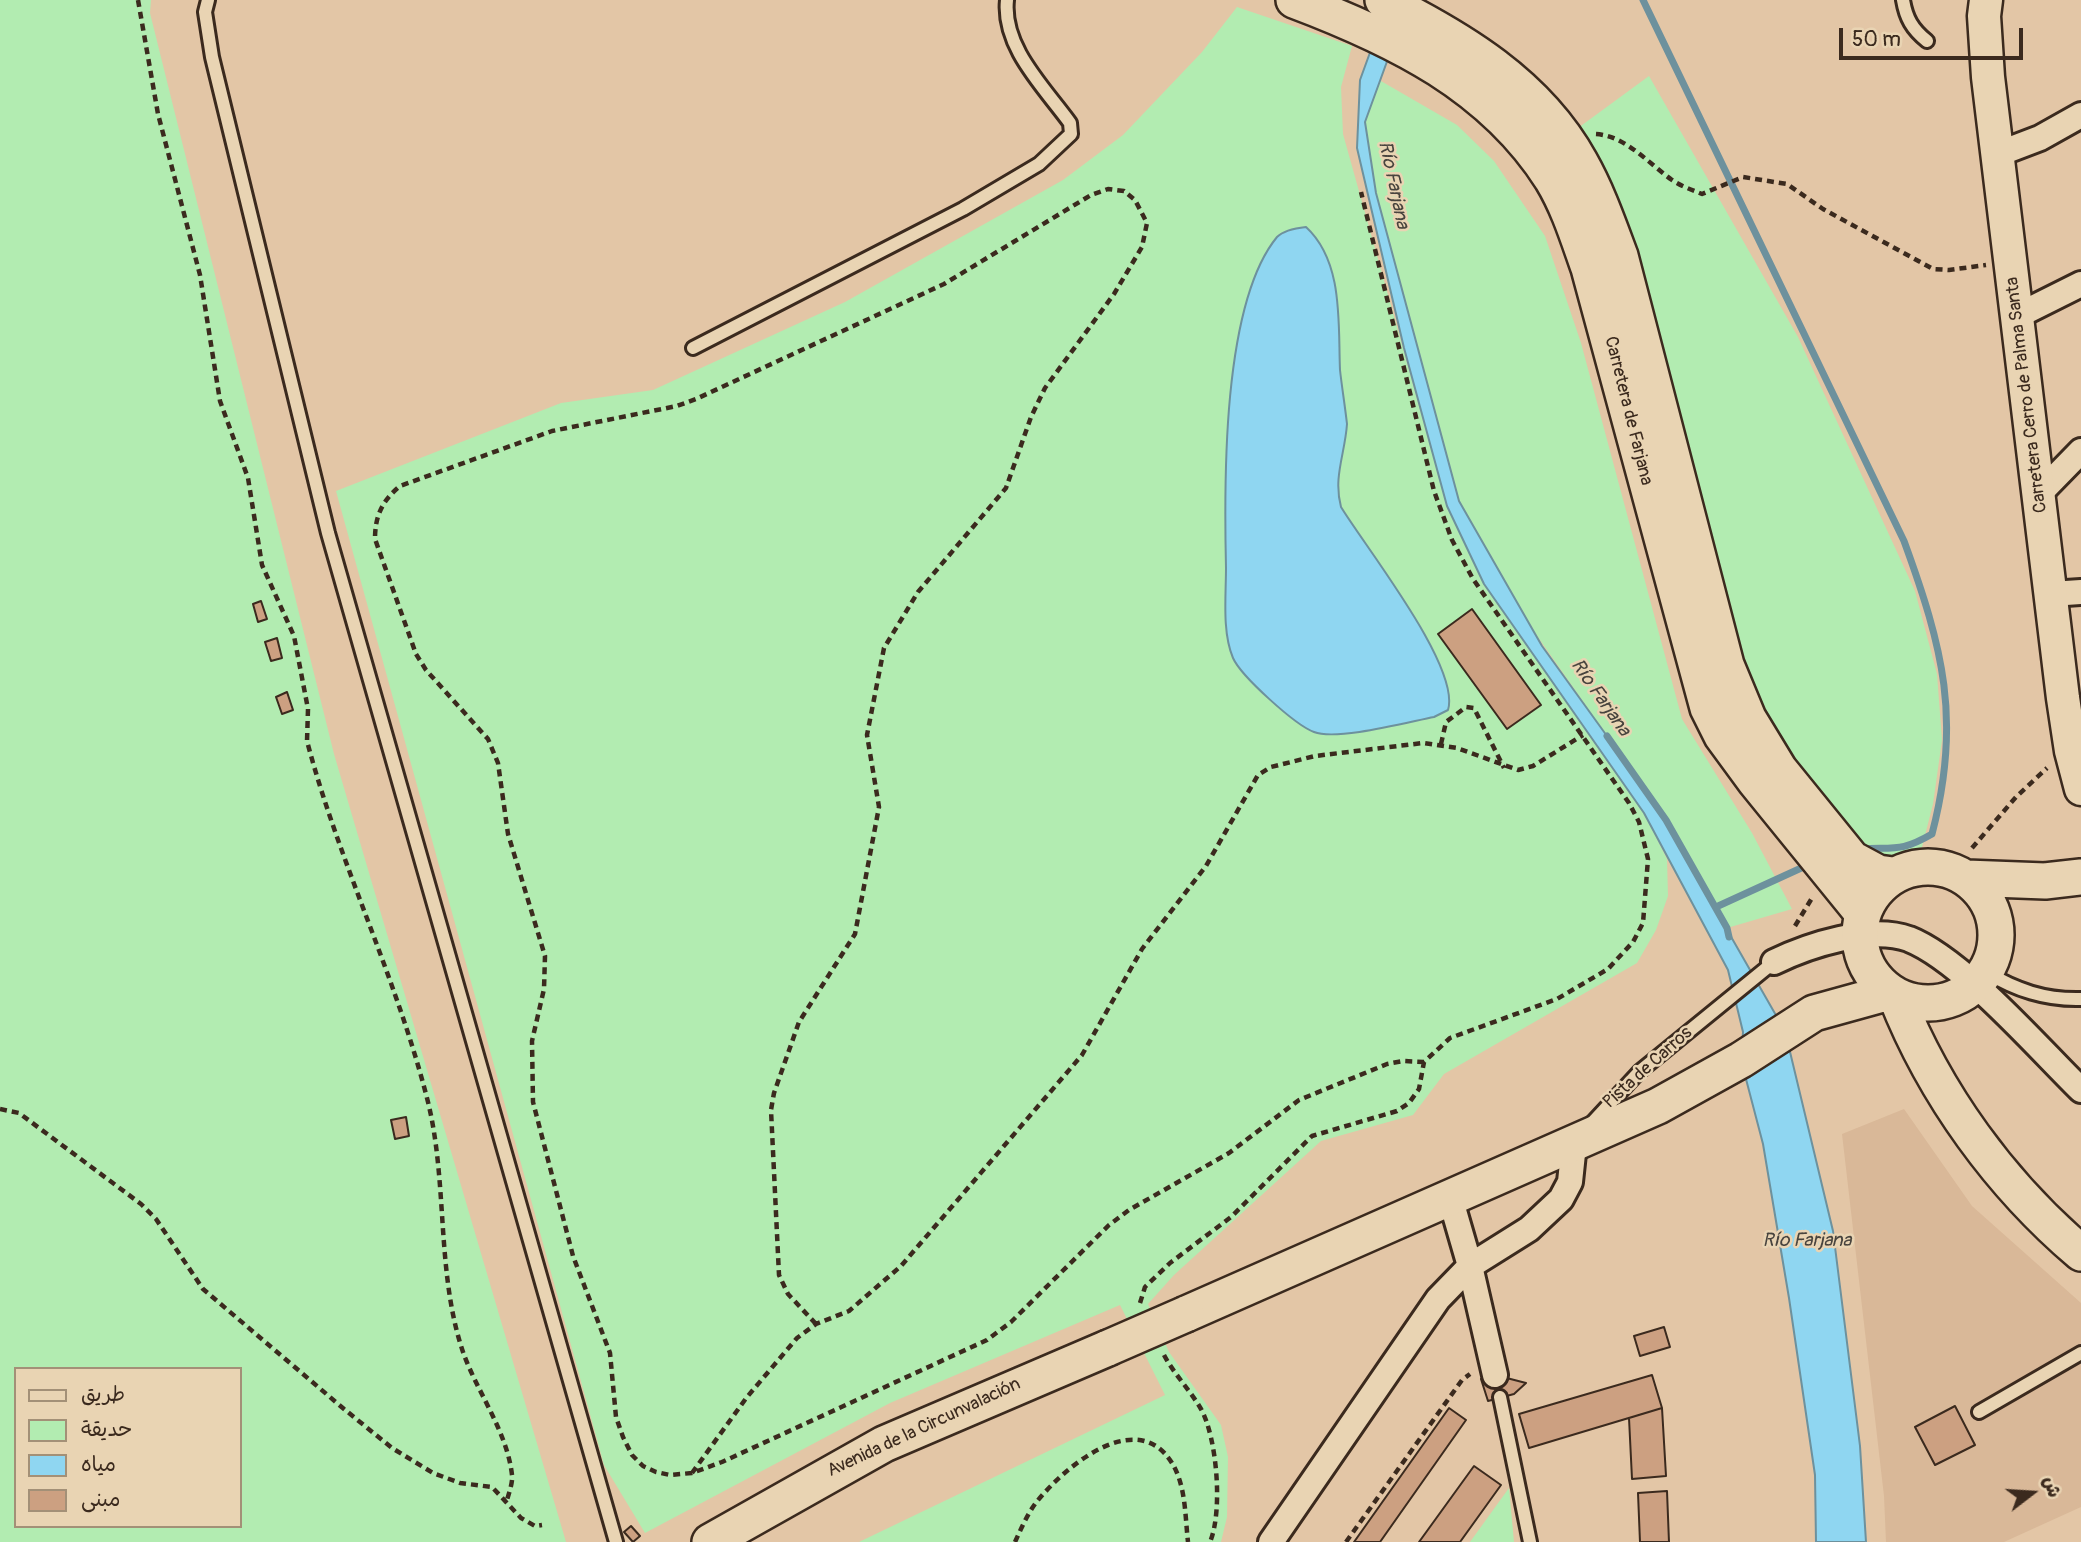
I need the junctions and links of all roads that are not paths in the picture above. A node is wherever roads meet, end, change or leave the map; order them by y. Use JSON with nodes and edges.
{"nodes":[{"id":1,"x":208,"y":0,"type":"edge"},
{"id":2,"x":1007,"y":0,"type":"edge"},
{"id":3,"x":1294,"y":0,"type":"edge"},
{"id":4,"x":1383,"y":0,"type":"edge"},
{"id":5,"x":1903,"y":0,"type":"edge"},
{"id":6,"x":1986,"y":0,"type":"edge"},
{"id":7,"x":1927,"y":41,"type":"dead end"},
{"id":8,"x":2081,"y":115,"type":"edge"},
{"id":9,"x":1998,"y":154,"type":"junction"},
{"id":10,"x":2081,"y":284,"type":"edge"},
{"id":11,"x":2019,"y":315,"type":"junction"},
{"id":12,"x":693,"y":348,"type":"dead end"},
{"id":13,"x":2081,"y":451,"type":"edge"},
{"id":14,"x":2039,"y":494,"type":"junction"},
{"id":15,"x":2066,"y":593,"type":"edge"},
{"id":16,"x":2075,"y":768,"type":"edge"},
{"id":17,"x":1767,"y":775,"type":"junction"},
{"id":18,"x":1962,"y":862,"type":"junction"},
{"id":19,"x":1832,"y":863,"type":"junction"},
{"id":20,"x":1902,"y":865,"type":"junction"},
{"id":21,"x":2081,"y":877,"type":"edge"},
{"id":22,"x":2045,"y":881,"type":"junction"},
{"id":23,"x":1996,"y":930,"type":"junction"},
{"id":24,"x":1861,"y":932,"type":"junction"},
{"id":25,"x":1769,"y":967,"type":"joint"},
{"id":26,"x":1969,"y":987,"type":"junction"},
{"id":27,"x":1893,"y":994,"type":"junction"},
{"id":28,"x":2081,"y":999,"type":"edge"},
{"id":29,"x":1814,"y":1013,"type":"junction"},
{"id":30,"x":1930,"y":1064,"type":"junction"},
{"id":31,"x":2081,"y":1090,"type":"edge"},
{"id":32,"x":1574,"y":1144,"type":"junction"},
{"id":33,"x":1450,"y":1197,"type":"junction"},
{"id":34,"x":2081,"y":1253,"type":"edge"},
{"id":35,"x":1470,"y":1266,"type":"junction"},
{"id":36,"x":2081,"y":1353,"type":"edge"},
{"id":37,"x":1495,"y":1378,"type":"joint"},
{"id":38,"x":1979,"y":1412,"type":"dead end"},
{"id":39,"x":616,"y":1542,"type":"edge"},
{"id":40,"x":710,"y":1542,"type":"edge"},
{"id":41,"x":1271,"y":1542,"type":"edge"},
{"id":42,"x":1530,"y":1542,"type":"edge"}],
"edges":[{"from":1,"to":39,"type":"lane"},
{"from":2,"to":12,"type":"lane"},
{"from":3,"to":17,"type":"main road","name":"Carretera de Farjana"},
{"from":4,"to":17,"type":"main road","name":"Carretera de Farjana"},
{"from":5,"to":7,"type":"lane"},
{"from":6,"to":9,"type":"street","name":"Carretera Cerro de Palma Santa"},
{"from":8,"to":9,"type":"street"},
{"from":9,"to":11,"type":"street","name":"Carretera Cerro de Palma Santa"},
{"from":10,"to":11,"type":"street"},
{"from":11,"to":14,"type":"street","name":"Carretera Cerro de Palma Santa"},
{"from":13,"to":14,"type":"street"},
{"from":14,"to":15,"type":"street","name":"Carretera Cerro de Palma Santa"},
{"from":15,"to":16,"type":"street","name":"Carretera Cerro de Palma Santa"},
{"from":17,"to":19,"type":"main road","name":"Carretera de Farjana"},
{"from":18,"to":20,"type":"main road"},
{"from":18,"to":22,"type":"main road"},
{"from":18,"to":23,"type":"main road"},
{"from":19,"to":20,"type":"main road","name":"Carretera de Farjana"},
{"from":19,"to":24,"type":"main road","name":"Carretera de Farjana"},
{"from":20,"to":24,"type":"main road"},
{"from":21,"to":22,"type":"main road"},
{"from":22,"to":23,"type":"main road"},
{"from":23,"to":26,"type":"main road"},
{"from":24,"to":25,"type":"street","name":"Pista de Carros"},
{"from":24,"to":26,"type":"street","name":"Pista de Carros"},
{"from":24,"to":27,"type":"main road","name":"Carretera de Farjana"},
{"from":24,"to":29,"type":"main road"},
{"from":25,"to":32,"type":"lane","name":"Pista de Carros"},
{"from":26,"to":27,"type":"main road"},
{"from":26,"to":28,"type":"lane"},
{"from":26,"to":30,"type":"main road"},
{"from":26,"to":31,"type":"street","name":"Pista de Carros"},
{"from":27,"to":29,"type":"main road"},
{"from":27,"to":30,"type":"main road"},
{"from":29,"to":32,"type":"main road","name":"Avenida de la Circunvalación"},
{"from":30,"to":34,"type":"main road"},
{"from":32,"to":33,"type":"main road","name":"Avenida de la Circunvalación"},
{"from":32,"to":35,"type":"street"},
{"from":33,"to":35,"type":"street"},
{"from":33,"to":40,"type":"main road","name":"Avenida de la Circunvalación","bridge":true},
{"from":35,"to":37,"type":"street"},
{"from":35,"to":41,"type":"street"},
{"from":36,"to":38,"type":"lane"},
{"from":37,"to":42,"type":"lane"}]}
